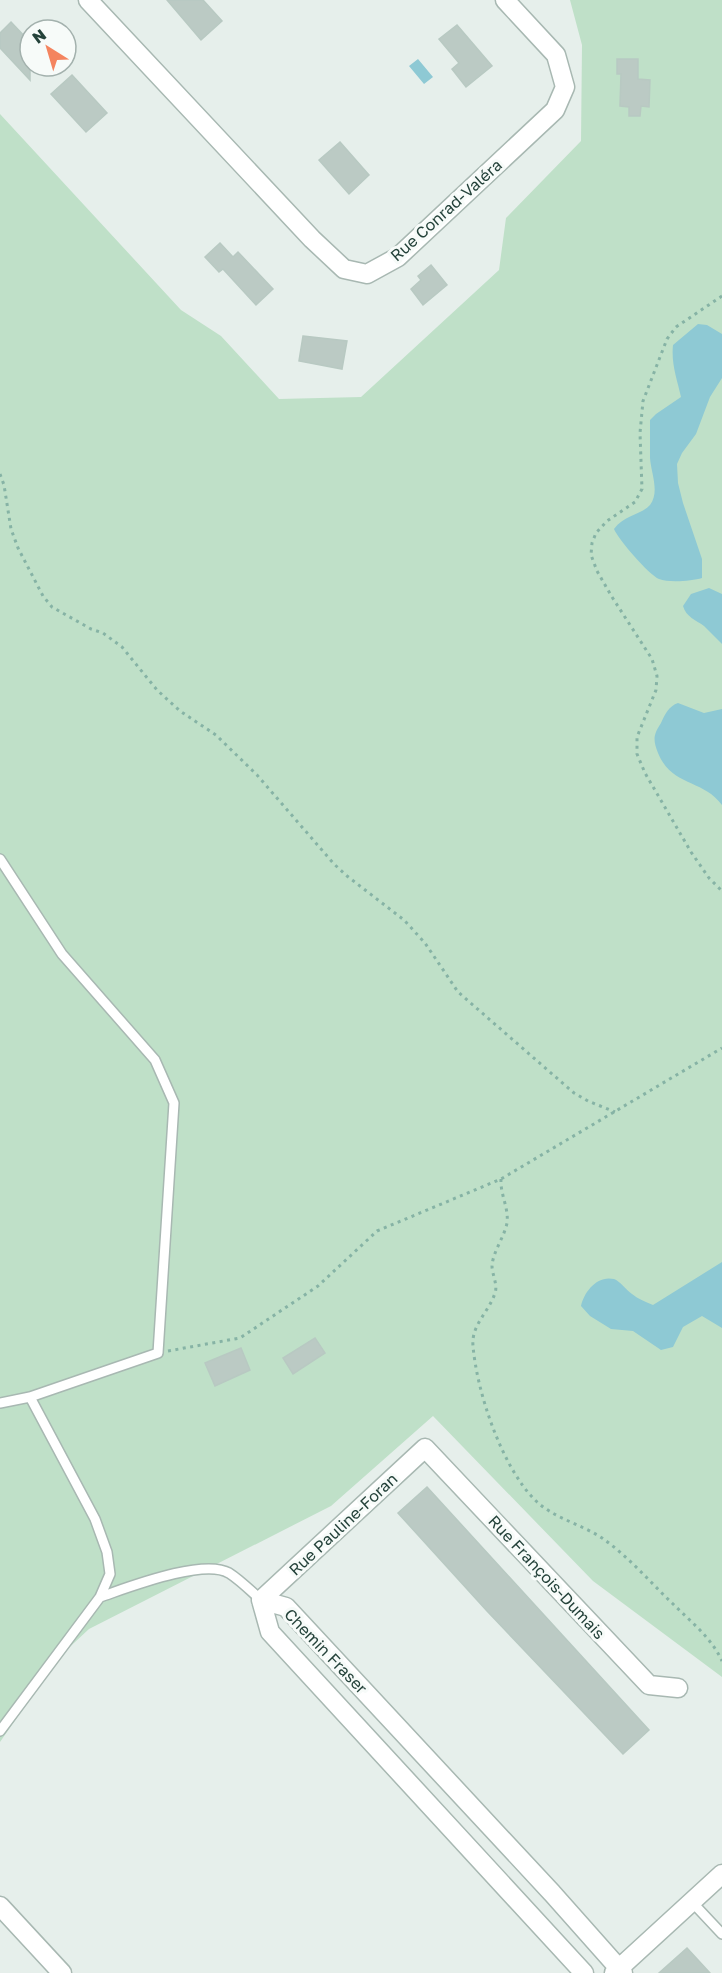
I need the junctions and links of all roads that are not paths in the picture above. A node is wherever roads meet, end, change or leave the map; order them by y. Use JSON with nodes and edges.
{"nodes":[{"id":1,"x":88,"y":0,"type":"edge"},
{"id":2,"x":505,"y":0,"type":"edge"},
{"id":3,"x":0,"y":859,"type":"edge"},
{"id":4,"x":30,"y":1397,"type":"junction"},
{"id":5,"x":0,"y":1403,"type":"edge"},
{"id":6,"x":425,"y":1448,"type":"joint"},
{"id":7,"x":100,"y":1597,"type":"junction"},
{"id":8,"x":261,"y":1600,"type":"junction"},
{"id":9,"x":678,"y":1688,"type":"dead end"},
{"id":10,"x":0,"y":1731,"type":"edge"},
{"id":11,"x":722,"y":1874,"type":"edge"},
{"id":12,"x":692,"y":1902,"type":"junction"},
{"id":13,"x":0,"y":1906,"type":"edge"},
{"id":14,"x":722,"y":1934,"type":"edge"},
{"id":15,"x":619,"y":1972,"type":"edge"},
{"id":16,"x":62,"y":1973,"type":"edge"},
{"id":17,"x":584,"y":1973,"type":"edge"}],
"edges":[{"from":1,"to":2,"type":"street","name":"Rue Conrad-Valéra"},
{"from":3,"to":4,"type":"lane"},
{"from":4,"to":5,"type":"lane"},
{"from":4,"to":7,"type":"lane"},
{"from":6,"to":8,"type":"street","name":"Rue Pauline-Foran"},
{"from":6,"to":9,"type":"street","name":"Rue François-Dumais"},
{"from":7,"to":8,"type":"lane"},
{"from":7,"to":10,"type":"lane"},
{"from":8,"to":15,"type":"street","name":"Chemin Fraser"},
{"from":8,"to":17,"type":"street","name":"Chemin Fraser"},
{"from":11,"to":12,"type":"street"},
{"from":12,"to":14,"type":"lane"},
{"from":12,"to":15,"type":"street"},
{"from":13,"to":16,"type":"street"}]}
